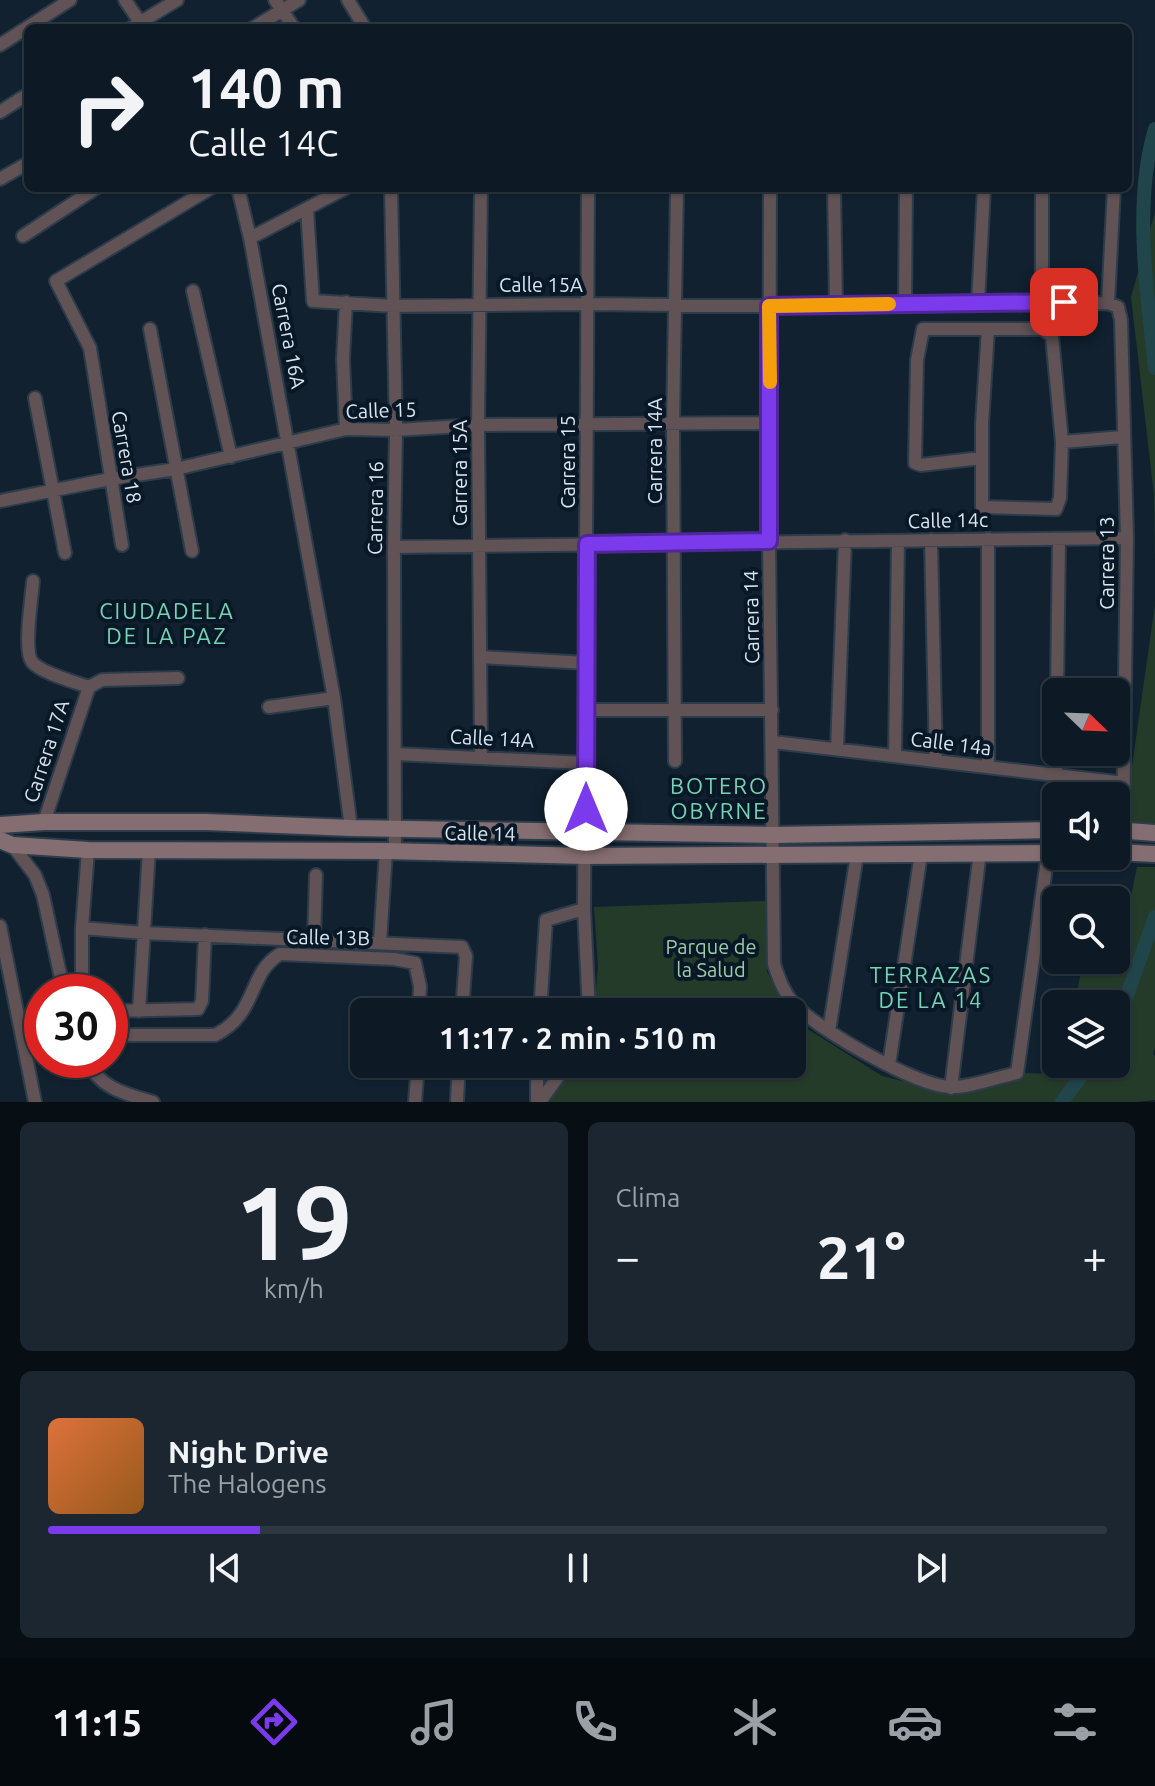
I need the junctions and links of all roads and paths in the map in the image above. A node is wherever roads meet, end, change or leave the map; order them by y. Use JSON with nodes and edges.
{"nodes":[{"id":1,"x":70,"y":0,"type":"edge"},
{"id":2,"x":125,"y":0,"type":"edge"},
{"id":3,"x":177,"y":0,"type":"edge"},
{"id":4,"x":299,"y":0,"type":"edge"},
{"id":5,"x":348,"y":0,"type":"edge"},
{"id":6,"x":278,"y":6,"type":"edge"},
{"id":7,"x":33,"y":24,"type":"edge"},
{"id":8,"x":137,"y":24,"type":"edge"},
{"id":9,"x":141,"y":24,"type":"edge"},
{"id":10,"x":258,"y":24,"type":"edge"},
{"id":11,"x":291,"y":24,"type":"edge"},
{"id":12,"x":363,"y":24,"type":"edge"},
{"id":13,"x":24,"y":30,"type":"edge"},
{"id":14,"x":0,"y":45,"type":"edge"},
{"id":15,"x":24,"y":97,"type":"edge"},
{"id":16,"x":0,"y":112,"type":"edge"},
{"id":17,"x":24,"y":165,"type":"edge"},
{"id":18,"x":0,"y":179,"type":"edge"},
{"id":19,"x":90,"y":192,"type":"edge"},
{"id":20,"x":204,"y":192,"type":"edge"},
{"id":21,"x":239,"y":192,"type":"edge"},
{"id":22,"x":339,"y":192,"type":"edge"},
{"id":23,"x":391,"y":192,"type":"edge"},
{"id":24,"x":481,"y":192,"type":"edge"},
{"id":25,"x":588,"y":192,"type":"edge"},
{"id":26,"x":677,"y":192,"type":"edge"},
{"id":27,"x":770,"y":192,"type":"edge"},
{"id":28,"x":834,"y":192,"type":"edge"},
{"id":29,"x":906,"y":192,"type":"edge"},
{"id":30,"x":984,"y":192,"type":"edge"},
{"id":31,"x":1042,"y":192,"type":"edge"},
{"id":32,"x":1114,"y":192,"type":"edge"},
{"id":33,"x":307,"y":209,"type":"junction"},
{"id":34,"x":23,"y":236,"type":"dead end"},
{"id":35,"x":250,"y":238,"type":"junction"},
{"id":36,"x":193,"y":291,"type":"dead end"},
{"id":37,"x":313,"y":301,"type":"joint"},
{"id":38,"x":346,"y":302,"type":"junction"},
{"id":39,"x":1042,"y":302,"type":"junction"},
{"id":40,"x":978,"y":303,"type":"junction"},
{"id":41,"x":1108,"y":303,"type":"junction"},
{"id":42,"x":479,"y":304,"type":"junction"},
{"id":43,"x":587,"y":304,"type":"junction"},
{"id":44,"x":675,"y":304,"type":"junction"},
{"id":45,"x":905,"y":304,"type":"junction"},
{"id":46,"x":836,"y":305,"type":"junction"},
{"id":47,"x":393,"y":306,"type":"junction"},
{"id":48,"x":769,"y":306,"type":"junction"},
{"id":49,"x":150,"y":329,"type":"dead end"},
{"id":50,"x":988,"y":329,"type":"junction"},
{"id":51,"x":35,"y":398,"type":"dead end"},
{"id":52,"x":770,"y":423,"type":"junction"},
{"id":53,"x":673,"y":424,"type":"junction"},
{"id":54,"x":478,"y":425,"type":"junction"},
{"id":55,"x":587,"y":425,"type":"junction"},
{"id":56,"x":346,"y":429,"type":"junction"},
{"id":57,"x":396,"y":430,"type":"junction"},
{"id":58,"x":1123,"y":437,"type":"junction"},
{"id":59,"x":288,"y":441,"type":"junction"},
{"id":60,"x":1062,"y":442,"type":"junction"},
{"id":61,"x":231,"y":457,"type":"junction"},
{"id":62,"x":981,"y":458,"type":"junction"},
{"id":63,"x":176,"y":469,"type":"junction"},
{"id":64,"x":110,"y":479,"type":"junction"},
{"id":65,"x":52,"y":491,"type":"junction"},
{"id":66,"x":0,"y":501,"type":"edge"},
{"id":67,"x":1127,"y":538,"type":"junction"},
{"id":68,"x":988,"y":539,"type":"junction"},
{"id":69,"x":1059,"y":539,"type":"junction"},
{"id":70,"x":845,"y":540,"type":"junction"},
{"id":71,"x":931,"y":540,"type":"junction"},
{"id":72,"x":769,"y":541,"type":"junction"},
{"id":73,"x":898,"y":541,"type":"junction"},
{"id":74,"x":675,"y":542,"type":"junction"},
{"id":75,"x":587,"y":544,"type":"junction"},
{"id":76,"x":122,"y":545,"type":"dead end"},
{"id":77,"x":394,"y":547,"type":"junction"},
{"id":78,"x":479,"y":547,"type":"junction"},
{"id":79,"x":192,"y":551,"type":"dead end"},
{"id":80,"x":65,"y":553,"type":"dead end"},
{"id":81,"x":33,"y":581,"type":"dead end"},
{"id":82,"x":480,"y":657,"type":"junction"},
{"id":83,"x":586,"y":663,"type":"junction"},
{"id":84,"x":178,"y":678,"type":"dead end"},
{"id":85,"x":1057,"y":678,"type":"edge"},
{"id":86,"x":89,"y":687,"type":"junction"},
{"id":87,"x":334,"y":698,"type":"junction"},
{"id":88,"x":269,"y":707,"type":"dead end"},
{"id":89,"x":586,"y":710,"type":"junction"},
{"id":90,"x":772,"y":710,"type":"junction"},
{"id":91,"x":673,"y":711,"type":"junction"},
{"id":92,"x":773,"y":742,"type":"junction"},
{"id":93,"x":837,"y":749,"type":"junction"},
{"id":94,"x":396,"y":754,"type":"junction"},
{"id":95,"x":895,"y":756,"type":"junction"},
{"id":96,"x":481,"y":757,"type":"junction"},
{"id":97,"x":675,"y":761,"type":"dead end"},
{"id":98,"x":936,"y":761,"type":"junction"},
{"id":99,"x":586,"y":763,"type":"junction"},
{"id":100,"x":1056,"y":766,"type":"edge"},
{"id":101,"x":988,"y":767,"type":"junction"},
{"id":102,"x":1056,"y":775,"type":"junction"},
{"id":103,"x":1116,"y":782,"type":"edge"},
{"id":104,"x":1124,"y":782,"type":"edge"},
{"id":105,"x":44,"y":822,"type":"junction"},
{"id":106,"x":0,"y":825,"type":"edge"},
{"id":107,"x":351,"y":828,"type":"junction"},
{"id":108,"x":396,"y":828,"type":"junction"},
{"id":109,"x":1042,"y":830,"type":"edge"},
{"id":110,"x":585,"y":831,"type":"junction"},
{"id":111,"x":1130,"y":831,"type":"edge"},
{"id":112,"x":1155,"y":833,"type":"edge"},
{"id":113,"x":773,"y":835,"type":"junction"},
{"id":114,"x":6,"y":842,"type":"edge"},
{"id":115,"x":88,"y":850,"type":"junction"},
{"id":116,"x":149,"y":850,"type":"junction"},
{"id":117,"x":390,"y":851,"type":"junction"},
{"id":118,"x":980,"y":852,"type":"junction"},
{"id":119,"x":1042,"y":853,"type":"edge"},
{"id":120,"x":1130,"y":853,"type":"edge"},
{"id":121,"x":773,"y":854,"type":"junction"},
{"id":122,"x":921,"y":854,"type":"junction"},
{"id":123,"x":1155,"y":854,"type":"edge"},
{"id":124,"x":857,"y":855,"type":"junction"},
{"id":125,"x":586,"y":856,"type":"junction"},
{"id":126,"x":1049,"y":870,"type":"edge"},
{"id":127,"x":316,"y":875,"type":"dead end"},
{"id":128,"x":584,"y":909,"type":"junction"},
{"id":129,"x":0,"y":926,"type":"edge"},
{"id":130,"x":82,"y":928,"type":"junction"},
{"id":131,"x":144,"y":933,"type":"junction"},
{"id":132,"x":205,"y":935,"type":"junction"},
{"id":133,"x":314,"y":939,"type":"junction"},
{"id":134,"x":380,"y":942,"type":"junction"},
{"id":135,"x":60,"y":974,"type":"edge"},
{"id":136,"x":82,"y":974,"type":"edge"},
{"id":137,"x":420,"y":998,"type":"edge"},
{"id":138,"x":463,"y":998,"type":"edge"},
{"id":139,"x":541,"y":998,"type":"edge"},
{"id":140,"x":588,"y":998,"type":"edge"},
{"id":141,"x":128,"y":1011,"type":"edge"},
{"id":142,"x":139,"y":1011,"type":"junction"},
{"id":143,"x":829,"y":1031,"type":"junction"},
{"id":144,"x":128,"y":1035,"type":"edge"},
{"id":145,"x":889,"y":1065,"type":"junction"},
{"id":146,"x":98,"y":1078,"type":"edge"},
{"id":147,"x":417,"y":1078,"type":"edge"},
{"id":148,"x":458,"y":1078,"type":"edge"},
{"id":149,"x":537,"y":1078,"type":"edge"},
{"id":150,"x":556,"y":1079,"type":"edge"},
{"id":151,"x":951,"y":1088,"type":"junction"},
{"id":152,"x":457,"y":1100,"type":"dead end"},
{"id":153,"x":35,"y":1102,"type":"edge"},
{"id":154,"x":153,"y":1102,"type":"edge"},
{"id":155,"x":415,"y":1102,"type":"edge"},
{"id":156,"x":538,"y":1102,"type":"edge"}],
"edges":[{"from":1,"to":7,"type":"street"},
{"from":2,"to":8,"type":"street"},
{"from":3,"to":9,"type":"street"},
{"from":4,"to":6,"type":"street"},
{"from":5,"to":12,"type":"street"},
{"from":6,"to":10,"type":"street"},
{"from":6,"to":11,"type":"street"},
{"from":13,"to":14,"type":"street"},
{"from":15,"to":16,"type":"street"},
{"from":17,"to":18,"type":"street"},
{"from":19,"to":34,"type":"street"},
{"from":20,"to":64,"type":"street","name":"Carrera 18"},
{"from":21,"to":35,"type":"street","name":"Carrera 16A"},
{"from":22,"to":33,"type":"street"},
{"from":23,"to":47,"type":"street","name":"Carrera 16"},
{"from":24,"to":42,"type":"street","name":"Carrera 15A"},
{"from":25,"to":43,"type":"street","name":"Carrera 15"},
{"from":26,"to":44,"type":"street","name":"Carrera 14A"},
{"from":27,"to":48,"type":"street","name":"Carrera 14"},
{"from":28,"to":46,"type":"street"},
{"from":29,"to":45,"type":"street"},
{"from":30,"to":40,"type":"street"},
{"from":31,"to":39,"type":"street"},
{"from":32,"to":41,"type":"street"},
{"from":33,"to":35,"type":"street"},
{"from":33,"to":37,"type":"street","name":"Carrera 16A"},
{"from":35,"to":59,"type":"street","name":"Carrera 16A"},
{"from":36,"to":61,"type":"street"},
{"from":37,"to":38,"type":"street","name":"Calle 15A"},
{"from":38,"to":47,"type":"street","name":"Calle 15A"},
{"from":38,"to":56,"type":"street"},
{"from":39,"to":40,"type":"street"},
{"from":39,"to":41,"type":"street"},
{"from":40,"to":45,"type":"street"},
{"from":41,"to":58,"type":"street","name":"Carrera 13"},
{"from":42,"to":43,"type":"street","name":"Calle 15A"},
{"from":42,"to":47,"type":"street","name":"Calle 15A"},
{"from":42,"to":54,"type":"street","name":"Carrera 15A"},
{"from":43,"to":44,"type":"street","name":"Calle 15A"},
{"from":43,"to":55,"type":"street","name":"Carrera 15"},
{"from":44,"to":48,"type":"street","name":"Calle 15A"},
{"from":44,"to":53,"type":"street","name":"Carrera 14A"},
{"from":45,"to":46,"type":"street"},
{"from":46,"to":48,"type":"street"},
{"from":47,"to":57,"type":"street","name":"Carrera 16"},
{"from":48,"to":52,"type":"street","name":"Carrera 14"},
{"from":49,"to":63,"type":"street"},
{"from":50,"to":60,"type":"street"},
{"from":50,"to":62,"type":"street"},
{"from":50,"to":62,"type":"street"},
{"from":51,"to":65,"type":"street"},
{"from":52,"to":53,"type":"street","name":"Calle 15"},
{"from":52,"to":72,"type":"street","name":"Carrera 14"},
{"from":53,"to":55,"type":"street","name":"Calle 15"},
{"from":53,"to":74,"type":"street","name":"Carrera 14A"},
{"from":54,"to":55,"type":"street","name":"Calle 15"},
{"from":54,"to":57,"type":"street","name":"Calle 15"},
{"from":54,"to":78,"type":"street","name":"Carrera 15A"},
{"from":55,"to":75,"type":"street","name":"Carrera 15"},
{"from":56,"to":57,"type":"street","name":"Calle 15"},
{"from":56,"to":59,"type":"street","name":"Calle 15"},
{"from":57,"to":77,"type":"street","name":"Carrera 16"},
{"from":58,"to":60,"type":"street"},
{"from":58,"to":67,"type":"street","name":"Carrera 13"},
{"from":59,"to":61,"type":"street","name":"Calle 15"},
{"from":59,"to":87,"type":"street","name":"Carrera 16A"},
{"from":60,"to":62,"type":"street"},
{"from":61,"to":63,"type":"street","name":"Calle 15"},
{"from":63,"to":64,"type":"street","name":"Calle 15"},
{"from":63,"to":79,"type":"street"},
{"from":64,"to":65,"type":"street","name":"Calle 15"},
{"from":64,"to":76,"type":"street","name":"Carrera 18"},
{"from":65,"to":66,"type":"street","name":"Calle 15"},
{"from":65,"to":80,"type":"street"},
{"from":67,"to":69,"type":"street","name":"Calle 14c"},
{"from":67,"to":104,"type":"street","name":"Carrera 13"},
{"from":68,"to":69,"type":"street","name":"Calle 14c"},
{"from":68,"to":71,"type":"street","name":"Calle 14c"},
{"from":68,"to":101,"type":"street"},
{"from":69,"to":85,"type":"street"},
{"from":70,"to":72,"type":"street","name":"Calle 14c"},
{"from":70,"to":73,"type":"street","name":"Calle 14c"},
{"from":70,"to":93,"type":"street"},
{"from":71,"to":73,"type":"street","name":"Calle 14c"},
{"from":71,"to":98,"type":"street"},
{"from":72,"to":74,"type":"street"},
{"from":72,"to":90,"type":"street","name":"Carrera 14"},
{"from":73,"to":95,"type":"street"},
{"from":74,"to":75,"type":"street"},
{"from":74,"to":91,"type":"street","name":"Carrera 14A"},
{"from":75,"to":78,"type":"street"},
{"from":75,"to":83,"type":"street","name":"Carrera 15"},
{"from":77,"to":78,"type":"street"},
{"from":77,"to":94,"type":"street","name":"Carrera 16"},
{"from":78,"to":82,"type":"street","name":"Carrera 15A"},
{"from":81,"to":86,"type":"street"},
{"from":82,"to":83,"type":"street"},
{"from":82,"to":96,"type":"street","name":"Carrera 15A"},
{"from":83,"to":89,"type":"street","name":"Carrera 15"},
{"from":84,"to":86,"type":"street","name":"Carrera 17A"},
{"from":86,"to":105,"type":"street","name":"Carrera 17A"},
{"from":87,"to":88,"type":"street"},
{"from":87,"to":107,"type":"street","name":"Carrera 16A"},
{"from":89,"to":91,"type":"street"},
{"from":89,"to":99,"type":"street","name":"Carrera 15"},
{"from":90,"to":91,"type":"street"},
{"from":90,"to":92,"type":"street","name":"Carrera 14"},
{"from":91,"to":97,"type":"street","name":"Carrera 14A"},
{"from":92,"to":93,"type":"street","name":"Calle 14a"},
{"from":92,"to":113,"type":"street","name":"Carrera 14"},
{"from":93,"to":95,"type":"street","name":"Calle 14a"},
{"from":94,"to":96,"type":"street","name":"Calle 14A"},
{"from":94,"to":108,"type":"street","name":"Carrera 16"},
{"from":95,"to":98,"type":"street","name":"Calle 14a"},
{"from":96,"to":99,"type":"street","name":"Calle 14A"},
{"from":98,"to":101,"type":"street","name":"Calle 14a"},
{"from":99,"to":110,"type":"street","name":"Carrera 15"},
{"from":100,"to":102,"type":"street"},
{"from":101,"to":102,"type":"street","name":"Calle 14a"},
{"from":102,"to":103,"type":"street","name":"Calle 14a"},
{"from":105,"to":106,"type":"main road","name":"Calle 14"},
{"from":105,"to":107,"type":"main road","name":"Calle 14"},
{"from":107,"to":108,"type":"main road","name":"Calle 14"},
{"from":108,"to":110,"type":"main road","name":"Calle 14"},
{"from":108,"to":117,"type":"street","name":"Carrera 16"},
{"from":109,"to":113,"type":"main road","name":"Calle 14"},
{"from":110,"to":113,"type":"main road","name":"Calle 14"},
{"from":110,"to":125,"type":"street"},
{"from":111,"to":112,"type":"main road"},
{"from":113,"to":121,"type":"street","name":"Carrera 14"},
{"from":114,"to":115,"type":"main road","name":"Calle 14"},
{"from":114,"to":135,"type":"street"},
{"from":115,"to":116,"type":"main road","name":"Calle 14"},
{"from":115,"to":130,"type":"street"},
{"from":116,"to":117,"type":"main road","name":"Calle 14"},
{"from":116,"to":131,"type":"street"},
{"from":117,"to":125,"type":"main road","name":"Calle 14"},
{"from":117,"to":134,"type":"street","name":"Carrera 16"},
{"from":118,"to":119,"type":"main road","name":"Calle 14"},
{"from":118,"to":122,"type":"main road","name":"Calle 14"},
{"from":118,"to":151,"type":"street"},
{"from":120,"to":123,"type":"main road"},
{"from":121,"to":124,"type":"main road","name":"Calle 14"},
{"from":121,"to":125,"type":"main road","name":"Calle 14"},
{"from":121,"to":143,"type":"street","name":"Carrera 14"},
{"from":122,"to":124,"type":"main road","name":"Calle 14"},
{"from":122,"to":145,"type":"street"},
{"from":124,"to":143,"type":"street"},
{"from":125,"to":128,"type":"street"},
{"from":126,"to":151,"type":"street"},
{"from":127,"to":133,"type":"street"},
{"from":128,"to":139,"type":"street"},
{"from":128,"to":140,"type":"street"},
{"from":129,"to":153,"type":"street"},
{"from":130,"to":131,"type":"street"},
{"from":130,"to":136,"type":"street"},
{"from":131,"to":132,"type":"street"},
{"from":131,"to":142,"type":"street"},
{"from":132,"to":133,"type":"street"},
{"from":132,"to":142,"type":"street"},
{"from":133,"to":134,"type":"street"},
{"from":134,"to":138,"type":"street"},
{"from":137,"to":144,"type":"street","name":"Calle 13B"},
{"from":141,"to":142,"type":"street"},
{"from":143,"to":145,"type":"street","name":"Carrera 14"},
{"from":145,"to":151,"type":"street","name":"Carrera 14"},
{"from":146,"to":154,"type":"street"},
{"from":147,"to":155,"type":"street"},
{"from":148,"to":152,"type":"street"},
{"from":149,"to":156,"type":"street"},
{"from":150,"to":156,"type":"street"}]}
